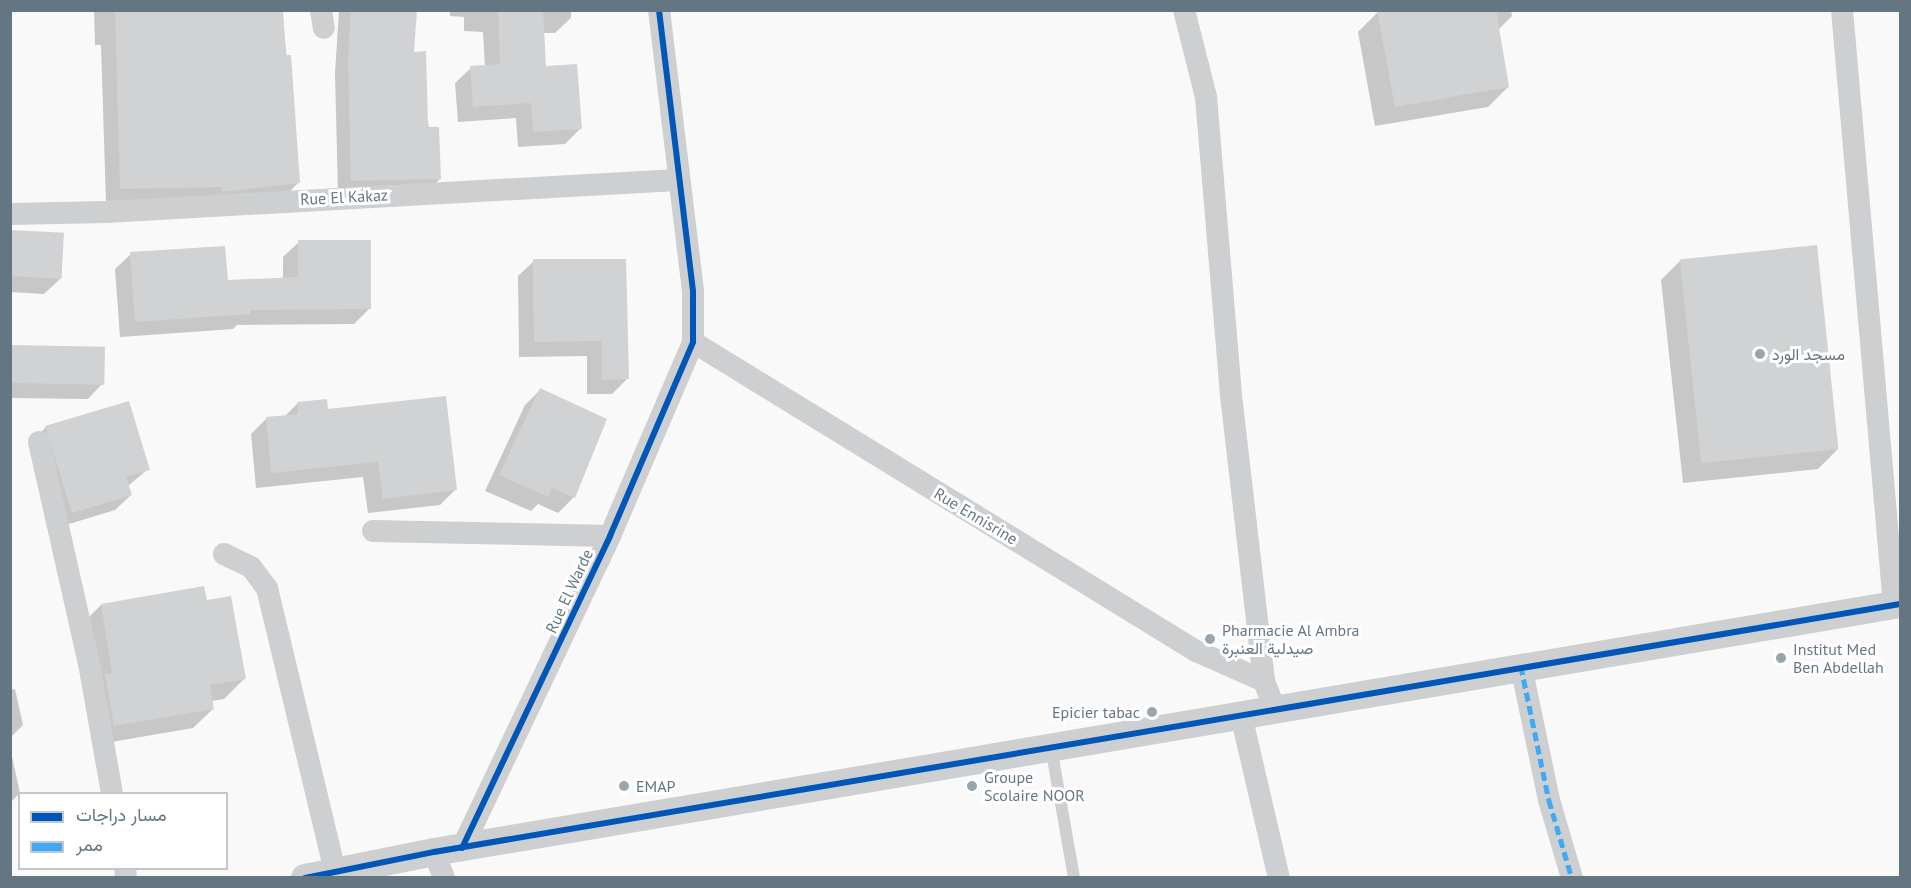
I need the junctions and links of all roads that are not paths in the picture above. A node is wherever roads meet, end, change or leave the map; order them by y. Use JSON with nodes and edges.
{"nodes":[{"id":1,"x":659,"y":10,"type":"edge"},
{"id":2,"x":1184,"y":10,"type":"edge"},
{"id":3,"x":1842,"y":10,"type":"edge"},
{"id":4,"x":677,"y":180,"type":"junction"},
{"id":5,"x":10,"y":214,"type":"edge"},
{"id":6,"x":693,"y":342,"type":"junction"},
{"id":7,"x":39,"y":442,"type":"dead end"},
{"id":8,"x":373,"y":531,"type":"dead end"},
{"id":9,"x":610,"y":536,"type":"junction"},
{"id":10,"x":224,"y":554,"type":"dead end"},
{"id":11,"x":1897,"y":604,"type":"edge"},
{"id":12,"x":1521,"y":666,"type":"junction"},
{"id":13,"x":1264,"y":681,"type":"junction"},
{"id":14,"x":1275,"y":710,"type":"junction"},
{"id":15,"x":1241,"y":715,"type":"junction"},
{"id":16,"x":1051,"y":747,"type":"junction"},
{"id":17,"x":112,"y":792,"type":"edge"},
{"id":18,"x":462,"y":848,"type":"junction"},
{"id":19,"x":439,"y":865,"type":"edge"},
{"id":20,"x":335,"y":872,"type":"junction"},
{"id":21,"x":305,"y":878,"type":"edge"},
{"id":22,"x":1074,"y":878,"type":"edge"},
{"id":23,"x":1279,"y":878,"type":"edge"},
{"id":24,"x":1572,"y":878,"type":"edge"}],
"edges":[{"from":1,"to":4,"type":"street"},
{"from":2,"to":13,"type":"street"},
{"from":3,"to":11,"type":"street"},
{"from":4,"to":5,"type":"street","name":"Rue El Kakaz"},
{"from":4,"to":6,"type":"street"},
{"from":6,"to":9,"type":"street","name":"Rue El Warde"},
{"from":6,"to":13,"type":"street","name":"Rue Ennisrine"},
{"from":7,"to":17,"type":"street"},
{"from":8,"to":9,"type":"street"},
{"from":9,"to":18,"type":"street","name":"Rue El Warde"},
{"from":10,"to":20,"type":"street"},
{"from":11,"to":12,"type":"street"},
{"from":12,"to":14,"type":"street"},
{"from":12,"to":24,"type":"street"},
{"from":13,"to":14,"type":"street"},
{"from":14,"to":15,"type":"street"},
{"from":15,"to":16,"type":"street"},
{"from":15,"to":23,"type":"street"},
{"from":16,"to":18,"type":"street"},
{"from":16,"to":22,"type":"lane"},
{"from":18,"to":19,"type":"street"},
{"from":19,"to":20,"type":"street"},
{"from":20,"to":21,"type":"street"}]}
